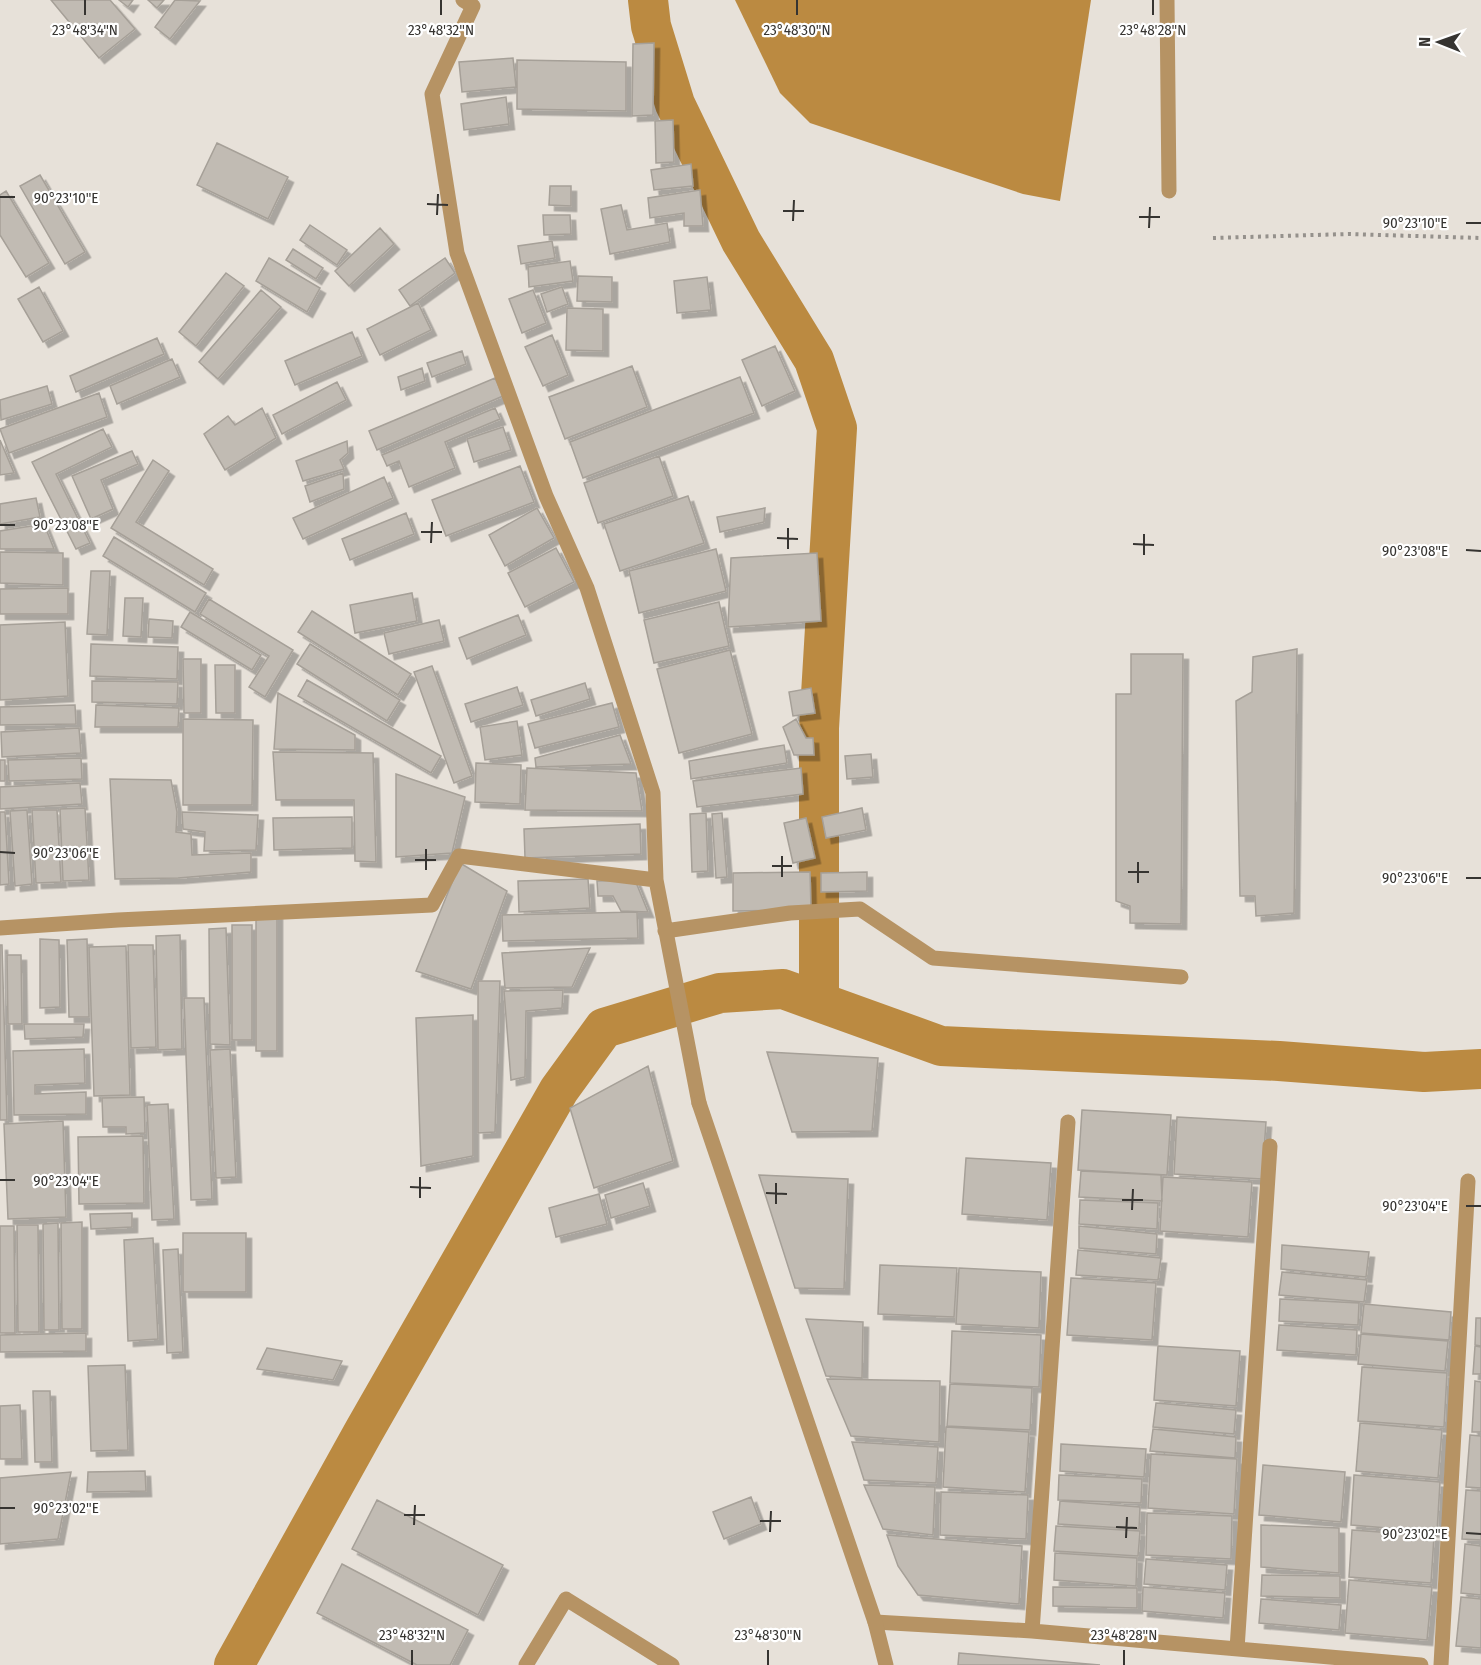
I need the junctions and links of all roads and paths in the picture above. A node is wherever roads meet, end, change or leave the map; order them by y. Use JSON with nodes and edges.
{"nodes":[{"id":1,"x":463,"y":0,"type":"edge"},
{"id":2,"x":1167,"y":0,"type":"edge"},
{"id":3,"x":1169,"y":191,"type":"dead end"},
{"id":4,"x":1213,"y":238,"type":"dead end"},
{"id":5,"x":1481,"y":238,"type":"edge"},
{"id":6,"x":656,"y":880,"type":"junction"},
{"id":7,"x":0,"y":928,"type":"edge"},
{"id":8,"x":665,"y":931,"type":"junction"},
{"id":9,"x":1181,"y":977,"type":"dead end"},
{"id":10,"x":1068,"y":1122,"type":"dead end"},
{"id":11,"x":1270,"y":1146,"type":"dead end"},
{"id":12,"x":1468,"y":1181,"type":"dead end"},
{"id":13,"x":875,"y":1622,"type":"junction"},
{"id":14,"x":1032,"y":1631,"type":"junction"},
{"id":15,"x":1237,"y":1649,"type":"junction"},
{"id":16,"x":1317,"y":1661,"type":"edge"},
{"id":17,"x":526,"y":1665,"type":"edge"},
{"id":18,"x":672,"y":1665,"type":"edge"},
{"id":19,"x":886,"y":1665,"type":"edge"},
{"id":20,"x":1421,"y":1665,"type":"edge"},
{"id":21,"x":1442,"y":1665,"type":"edge"}],
"edges":[{"from":1,"to":6,"type":"street"},
{"from":2,"to":3,"type":"street"},
{"from":4,"to":5,"type":"path"},
{"from":6,"to":7,"type":"street"},
{"from":6,"to":8,"type":"street"},
{"from":8,"to":9,"type":"street"},
{"from":8,"to":13,"type":"street"},
{"from":10,"to":14,"type":"street"},
{"from":11,"to":15,"type":"street"},
{"from":12,"to":21,"type":"street"},
{"from":13,"to":14,"type":"street"},
{"from":13,"to":19,"type":"street"},
{"from":14,"to":15,"type":"street"},
{"from":15,"to":16,"type":"street"},
{"from":16,"to":20,"type":"street"},
{"from":17,"to":18,"type":"street"}]}
